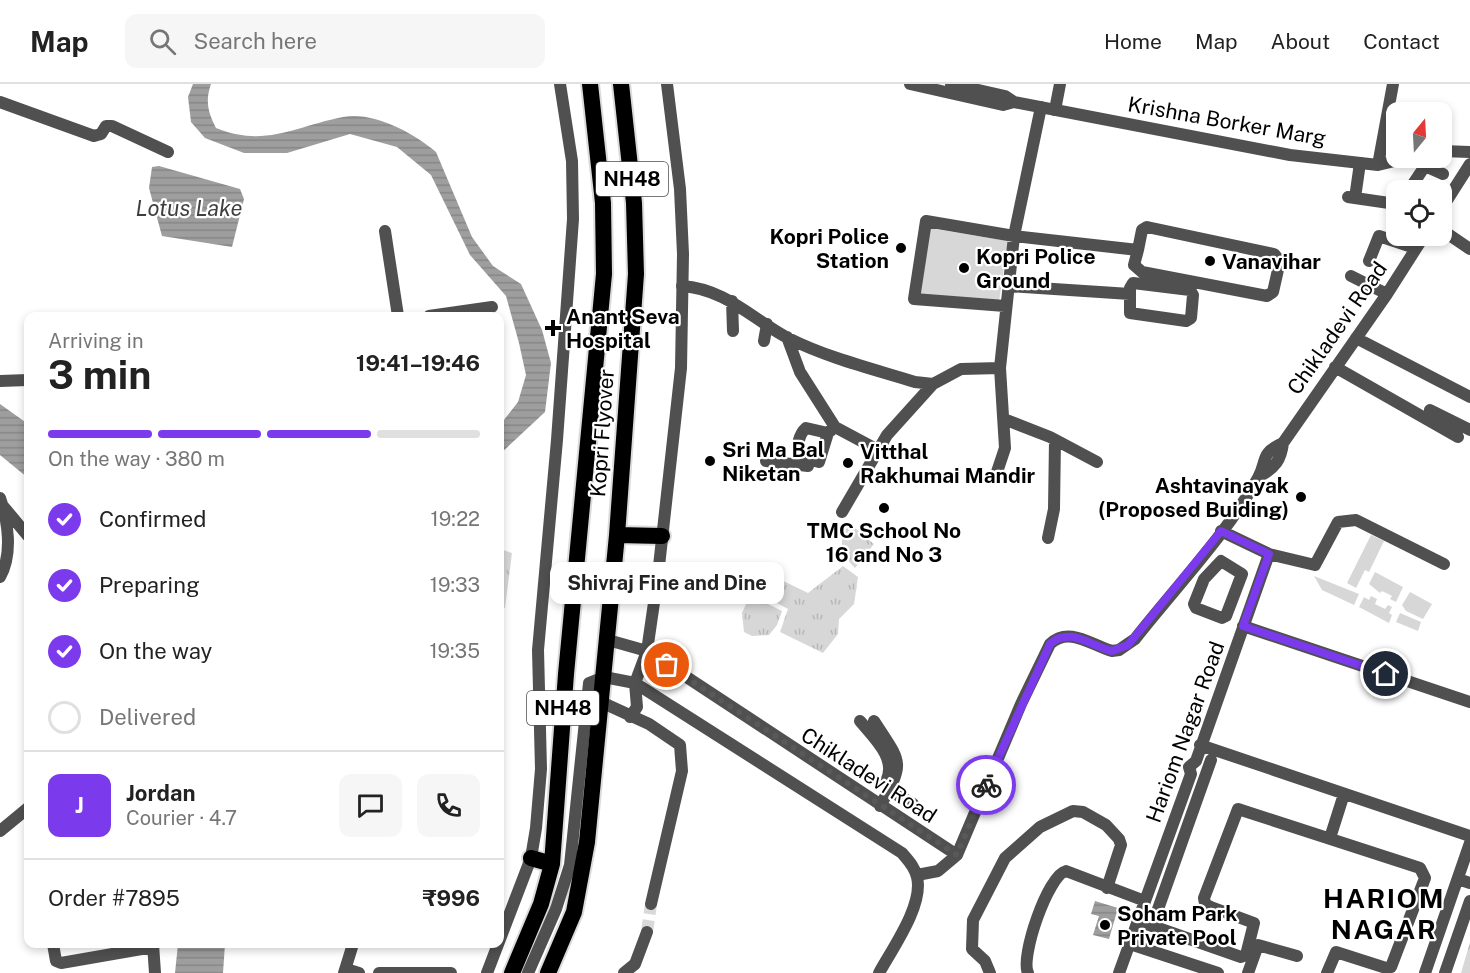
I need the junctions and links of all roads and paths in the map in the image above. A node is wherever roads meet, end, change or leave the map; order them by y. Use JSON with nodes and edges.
{"nodes":[{"id":1,"x":560,"y":84,"type":"edge"},
{"id":2,"x":590,"y":84,"type":"edge"},
{"id":3,"x":621,"y":84,"type":"edge"},
{"id":4,"x":667,"y":84,"type":"edge"},
{"id":5,"x":910,"y":84,"type":"edge"},
{"id":6,"x":951,"y":84,"type":"edge"},
{"id":7,"x":1059,"y":84,"type":"edge"},
{"id":8,"x":1393,"y":84,"type":"edge"},
{"id":9,"x":933,"y":86,"type":"edge"},
{"id":10,"x":0,"y":102,"type":"edge"},
{"id":11,"x":1014,"y":102,"type":"junction"},
{"id":12,"x":1041,"y":107,"type":"junction"},
{"id":13,"x":1055,"y":110,"type":"junction"},
{"id":14,"x":1452,"y":151,"type":"edge"},
{"id":15,"x":168,"y":152,"type":"dead end"},
{"id":16,"x":1470,"y":152,"type":"edge"},
{"id":17,"x":1360,"y":163,"type":"junction"},
{"id":18,"x":1386,"y":163,"type":"edge"},
{"id":19,"x":1470,"y":164,"type":"edge"},
{"id":20,"x":1378,"y":165,"type":"junction"},
{"id":21,"x":1434,"y":168,"type":"edge"},
{"id":22,"x":1443,"y":174,"type":"dead end"},
{"id":23,"x":1452,"y":192,"type":"edge"},
{"id":24,"x":1386,"y":202,"type":"edge"},
{"id":25,"x":385,"y":231,"type":"dead end"},
{"id":26,"x":1014,"y":236,"type":"junction"},
{"id":27,"x":1452,"y":237,"type":"edge"},
{"id":28,"x":1415,"y":248,"type":"joint"},
{"id":29,"x":1470,"y":249,"type":"edge"},
{"id":30,"x":1137,"y":250,"type":"junction"},
{"id":31,"x":1369,"y":261,"type":"dead end"},
{"id":32,"x":1351,"y":276,"type":"dead end"},
{"id":33,"x":682,"y":286,"type":"junction"},
{"id":34,"x":1008,"y":286,"type":"junction"},
{"id":35,"x":1130,"y":294,"type":"junction"},
{"id":36,"x":1387,"y":294,"type":"junction"},
{"id":37,"x":732,"y":301,"type":"junction"},
{"id":38,"x":1005,"y":306,"type":"junction"},
{"id":39,"x":492,"y":307,"type":"dead end"},
{"id":40,"x":397,"y":312,"type":"edge"},
{"id":41,"x":457,"y":312,"type":"edge"},
{"id":42,"x":767,"y":324,"type":"junction"},
{"id":43,"x":733,"y":331,"type":"dead end"},
{"id":44,"x":1358,"y":335,"type":"junction"},
{"id":45,"x":787,"y":337,"type":"junction"},
{"id":46,"x":764,"y":341,"type":"dead end"},
{"id":47,"x":1000,"y":368,"type":"junction"},
{"id":48,"x":1331,"y":371,"type":"junction"},
{"id":49,"x":1314,"y":374,"type":"dead end"},
{"id":50,"x":24,"y":380,"type":"edge"},
{"id":51,"x":0,"y":381,"type":"edge"},
{"id":52,"x":933,"y":384,"type":"junction"},
{"id":53,"x":1470,"y":389,"type":"edge"},
{"id":54,"x":1470,"y":397,"type":"edge"},
{"id":55,"x":1430,"y":410,"type":"dead end"},
{"id":56,"x":1004,"y":419,"type":"junction"},
{"id":57,"x":834,"y":430,"type":"junction"},
{"id":58,"x":1470,"y":430,"type":"edge"},
{"id":59,"x":1458,"y":437,"type":"dead end"},
{"id":60,"x":1056,"y":440,"type":"junction"},
{"id":61,"x":878,"y":450,"type":"junction"},
{"id":62,"x":766,"y":461,"type":"dead end"},
{"id":63,"x":1097,"y":462,"type":"dead end"},
{"id":64,"x":995,"y":478,"type":"dead end"},
{"id":65,"x":1,"y":501,"type":"edge"},
{"id":66,"x":842,"y":512,"type":"dead end"},
{"id":67,"x":24,"y":531,"type":"edge"},
{"id":68,"x":1221,"y":531,"type":"junction"},
{"id":69,"x":617,"y":535,"type":"junction"},
{"id":70,"x":662,"y":536,"type":"junction"},
{"id":71,"x":1048,"y":538,"type":"dead end"},
{"id":72,"x":1269,"y":554,"type":"junction"},
{"id":73,"x":1444,"y":564,"type":"dead end"},
{"id":74,"x":0,"y":577,"type":"edge"},
{"id":75,"x":1232,"y":599,"type":"junction"},
{"id":76,"x":1250,"y":606,"type":"junction"},
{"id":77,"x":1243,"y":626,"type":"junction"},
{"id":78,"x":608,"y":640,"type":"junction"},
{"id":79,"x":647,"y":651,"type":"junction"},
{"id":80,"x":604,"y":677,"type":"junction"},
{"id":81,"x":635,"y":683,"type":"junction"},
{"id":82,"x":601,"y":702,"type":"junction"},
{"id":83,"x":1470,"y":702,"type":"edge"},
{"id":84,"x":630,"y":717,"type":"junction"},
{"id":85,"x":860,"y":721,"type":"dead end"},
{"id":86,"x":874,"y":721,"type":"dead end"},
{"id":87,"x":1200,"y":745,"type":"junction"},
{"id":88,"x":1211,"y":760,"type":"dead end"},
{"id":89,"x":1193,"y":769,"type":"junction"},
{"id":90,"x":1204,"y":778,"type":"junction"},
{"id":91,"x":889,"y":790,"type":"junction"},
{"id":92,"x":1344,"y":794,"type":"junction"},
{"id":93,"x":877,"y":804,"type":"junction"},
{"id":94,"x":913,"y":804,"type":"dead end"},
{"id":95,"x":24,"y":811,"type":"edge"},
{"id":96,"x":1172,"y":827,"type":"junction"},
{"id":97,"x":0,"y":831,"type":"edge"},
{"id":98,"x":1185,"y":832,"type":"junction"},
{"id":99,"x":1470,"y":836,"type":"edge"},
{"id":100,"x":1330,"y":838,"type":"junction"},
{"id":101,"x":1470,"y":843,"type":"edge"},
{"id":102,"x":957,"y":855,"type":"junction"},
{"id":103,"x":531,"y":858,"type":"junction"},
{"id":104,"x":552,"y":864,"type":"junction"},
{"id":105,"x":1158,"y":866,"type":"junction"},
{"id":106,"x":1172,"y":871,"type":"junction"},
{"id":107,"x":917,"y":875,"type":"junction"},
{"id":108,"x":1464,"y":881,"type":"edge"},
{"id":109,"x":1107,"y":888,"type":"junction"},
{"id":110,"x":1147,"y":897,"type":"junction"},
{"id":111,"x":1162,"y":898,"type":"junction"},
{"id":112,"x":1470,"y":902,"type":"edge"},
{"id":113,"x":651,"y":904,"type":"tunnel mouth"},
{"id":114,"x":1444,"y":917,"type":"junction"},
{"id":115,"x":1138,"y":921,"type":"junction"},
{"id":116,"x":1463,"y":923,"type":"junction"},
{"id":117,"x":1152,"y":926,"type":"junction"},
{"id":118,"x":504,"y":929,"type":"edge"},
{"id":119,"x":646,"y":932,"type":"tunnel mouth"},
{"id":120,"x":1130,"y":944,"type":"junction"},
{"id":121,"x":54,"y":948,"type":"edge"},
{"id":122,"x":138,"y":948,"type":"edge"},
{"id":123,"x":149,"y":948,"type":"edge"},
{"id":124,"x":352,"y":948,"type":"edge"},
{"id":125,"x":497,"y":948,"type":"edge"},
{"id":126,"x":1431,"y":955,"type":"junction"},
{"id":127,"x":1297,"y":956,"type":"dead end"},
{"id":128,"x":1447,"y":967,"type":"edge"},
{"id":129,"x":345,"y":971,"type":"edge"},
{"id":130,"x":155,"y":973,"type":"edge"},
{"id":131,"x":359,"y":973,"type":"edge"},
{"id":132,"x":379,"y":973,"type":"edge"},
{"id":133,"x":451,"y":973,"type":"edge"},
{"id":134,"x":487,"y":973,"type":"edge"},
{"id":135,"x":512,"y":973,"type":"edge"},
{"id":136,"x":528,"y":973,"type":"edge"},
{"id":137,"x":548,"y":973,"type":"edge"},
{"id":138,"x":624,"y":973,"type":"edge"},
{"id":139,"x":879,"y":973,"type":"edge"},
{"id":140,"x":990,"y":973,"type":"edge"},
{"id":141,"x":1028,"y":973,"type":"edge"},
{"id":142,"x":1119,"y":973,"type":"edge"},
{"id":143,"x":1218,"y":973,"type":"edge"},
{"id":144,"x":1248,"y":973,"type":"edge"},
{"id":145,"x":1327,"y":973,"type":"edge"},
{"id":146,"x":1425,"y":973,"type":"edge"}],
"edges":[{"from":1,"to":103,"type":"street"},
{"from":2,"to":104,"type":"highway","name":"Kopri Flyover","number":"NH48"},
{"from":3,"to":69,"type":"highway","name":"Kopri Flyover","number":"NH48"},
{"from":4,"to":33,"type":"street"},
{"from":5,"to":9,"type":"street"},
{"from":6,"to":11,"type":"street"},
{"from":7,"to":13,"type":"street"},
{"from":8,"to":20,"type":"street"},
{"from":9,"to":11,"type":"street"},
{"from":10,"to":15,"type":"street"},
{"from":11,"to":12,"type":"street","name":"Krishna Borker Marg"},
{"from":12,"to":13,"type":"street","name":"Krishna Borker Marg"},
{"from":12,"to":26,"type":"street"},
{"from":13,"to":17,"type":"street","name":"Krishna Borker Marg"},
{"from":14,"to":16,"type":"street"},
{"from":17,"to":20,"type":"street","name":"Krishna Borker Marg"},
{"from":17,"to":24,"type":"street"},
{"from":18,"to":20,"type":"street","name":"Krishna Borker Marg"},
{"from":19,"to":23,"type":"street"},
{"from":21,"to":22,"type":"street"},
{"from":25,"to":40,"type":"street"},
{"from":26,"to":30,"type":"street"},
{"from":26,"to":34,"type":"street"},
{"from":26,"to":38,"type":"street"},
{"from":27,"to":29,"type":"street"},
{"from":28,"to":31,"type":"street"},
{"from":28,"to":36,"type":"street","name":"Chikladevi Road"},
{"from":30,"to":30,"type":"street"},
{"from":32,"to":36,"type":"street"},
{"from":33,"to":37,"type":"street"},
{"from":33,"to":70,"type":"street"},
{"from":34,"to":35,"type":"street"},
{"from":34,"to":38,"type":"street"},
{"from":35,"to":35,"type":"street"},
{"from":36,"to":44,"type":"street","name":"Chikladevi Road"},
{"from":37,"to":42,"type":"street"},
{"from":37,"to":43,"type":"street"},
{"from":38,"to":47,"type":"street"},
{"from":39,"to":41,"type":"street"},
{"from":42,"to":45,"type":"street"},
{"from":42,"to":46,"type":"street"},
{"from":44,"to":48,"type":"street","name":"Chikladevi Road"},
{"from":44,"to":53,"type":"street"},
{"from":44,"to":54,"type":"street"},
{"from":45,"to":52,"type":"street"},
{"from":45,"to":57,"type":"street"},
{"from":47,"to":52,"type":"street"},
{"from":47,"to":56,"type":"street"},
{"from":48,"to":49,"type":"street"},
{"from":48,"to":59,"type":"street"},
{"from":48,"to":68,"type":"street","name":"Chikladevi Road"},
{"from":50,"to":51,"type":"street"},
{"from":52,"to":61,"type":"street"},
{"from":55,"to":58,"type":"street"},
{"from":56,"to":60,"type":"street"},
{"from":56,"to":64,"type":"street"},
{"from":57,"to":61,"type":"street"},
{"from":57,"to":62,"type":"street"},
{"from":60,"to":63,"type":"street"},
{"from":60,"to":71,"type":"street"},
{"from":61,"to":66,"type":"street"},
{"from":65,"to":67,"type":"street"},
{"from":65,"to":74,"type":"street"},
{"from":68,"to":72,"type":"street"},
{"from":68,"to":102,"type":"street","name":"Chikladevi Road"},
{"from":69,"to":70,"type":"highway"},
{"from":69,"to":78,"type":"highway","number":"NH48"},
{"from":70,"to":79,"type":"street"},
{"from":72,"to":73,"type":"street"},
{"from":72,"to":76,"type":"street","name":"Hariom Nagar Road"},
{"from":75,"to":75,"type":"street"},
{"from":75,"to":76,"type":"street"},
{"from":76,"to":77,"type":"street","name":"Hariom Nagar Road"},
{"from":77,"to":83,"type":"street"},
{"from":77,"to":87,"type":"street","name":"Hariom Nagar Road"},
{"from":78,"to":79,"type":"street","name":"Chikladevi Road"},
{"from":78,"to":80,"type":"highway","number":"NH48"},
{"from":79,"to":81,"type":"street"},
{"from":79,"to":93,"type":"street","name":"Chikladevi Road"},
{"from":80,"to":81,"type":"street"},
{"from":80,"to":82,"type":"highway","number":"NH48"},
{"from":80,"to":136,"type":"street"},
{"from":81,"to":84,"type":"street"},
{"from":81,"to":107,"type":"street"},
{"from":82,"to":84,"type":"street"},
{"from":82,"to":137,"type":"highway","number":"NH48"},
{"from":84,"to":113,"type":"street"},
{"from":85,"to":93,"type":"street"},
{"from":86,"to":91,"type":"street"},
{"from":87,"to":89,"type":"street","name":"Hariom Nagar Road"},
{"from":87,"to":92,"type":"street"},
{"from":88,"to":90,"type":"street"},
{"from":89,"to":90,"type":"street"},
{"from":89,"to":96,"type":"street","name":"Hariom Nagar Road"},
{"from":90,"to":98,"type":"street"},
{"from":91,"to":93,"type":"street"},
{"from":91,"to":94,"type":"street"},
{"from":92,"to":99,"type":"street"},
{"from":92,"to":100,"type":"street"},
{"from":93,"to":102,"type":"street","name":"Chikladevi Road"},
{"from":95,"to":97,"type":"street"},
{"from":96,"to":98,"type":"street"},
{"from":96,"to":105,"type":"street","name":"Hariom Nagar Road"},
{"from":98,"to":106,"type":"street"},
{"from":100,"to":117,"type":"street"},
{"from":100,"to":145,"type":"street"},
{"from":101,"to":108,"type":"street"},
{"from":102,"to":107,"type":"street"},
{"from":103,"to":104,"type":"highway"},
{"from":103,"to":118,"type":"street"},
{"from":104,"to":135,"type":"highway","number":"NH48"},
{"from":105,"to":106,"type":"street"},
{"from":105,"to":110,"type":"street","name":"Hariom Nagar Road"},
{"from":106,"to":111,"type":"street"},
{"from":107,"to":139,"type":"street"},
{"from":108,"to":114,"type":"street"},
{"from":109,"to":110,"type":"street"},
{"from":109,"to":140,"type":"street"},
{"from":109,"to":141,"type":"street"},
{"from":110,"to":111,"type":"street"},
{"from":110,"to":115,"type":"street","name":"Hariom Nagar Road"},
{"from":111,"to":117,"type":"street"},
{"from":112,"to":116,"type":"street"},
{"from":114,"to":116,"type":"street"},
{"from":114,"to":126,"type":"street"},
{"from":115,"to":117,"type":"street"},
{"from":115,"to":120,"type":"street","name":"Hariom Nagar Road"},
{"from":116,"to":128,"type":"street"},
{"from":119,"to":138,"type":"street"},
{"from":120,"to":142,"type":"street","name":"Hariom Nagar Road"},
{"from":120,"to":143,"type":"street"},
{"from":121,"to":122,"type":"street"},
{"from":123,"to":130,"type":"street"},
{"from":124,"to":129,"type":"street"},
{"from":125,"to":134,"type":"street"},
{"from":126,"to":128,"type":"street"},
{"from":126,"to":146,"type":"street"},
{"from":127,"to":144,"type":"street"},
{"from":129,"to":131,"type":"street"},
{"from":132,"to":133,"type":"street"}]}
